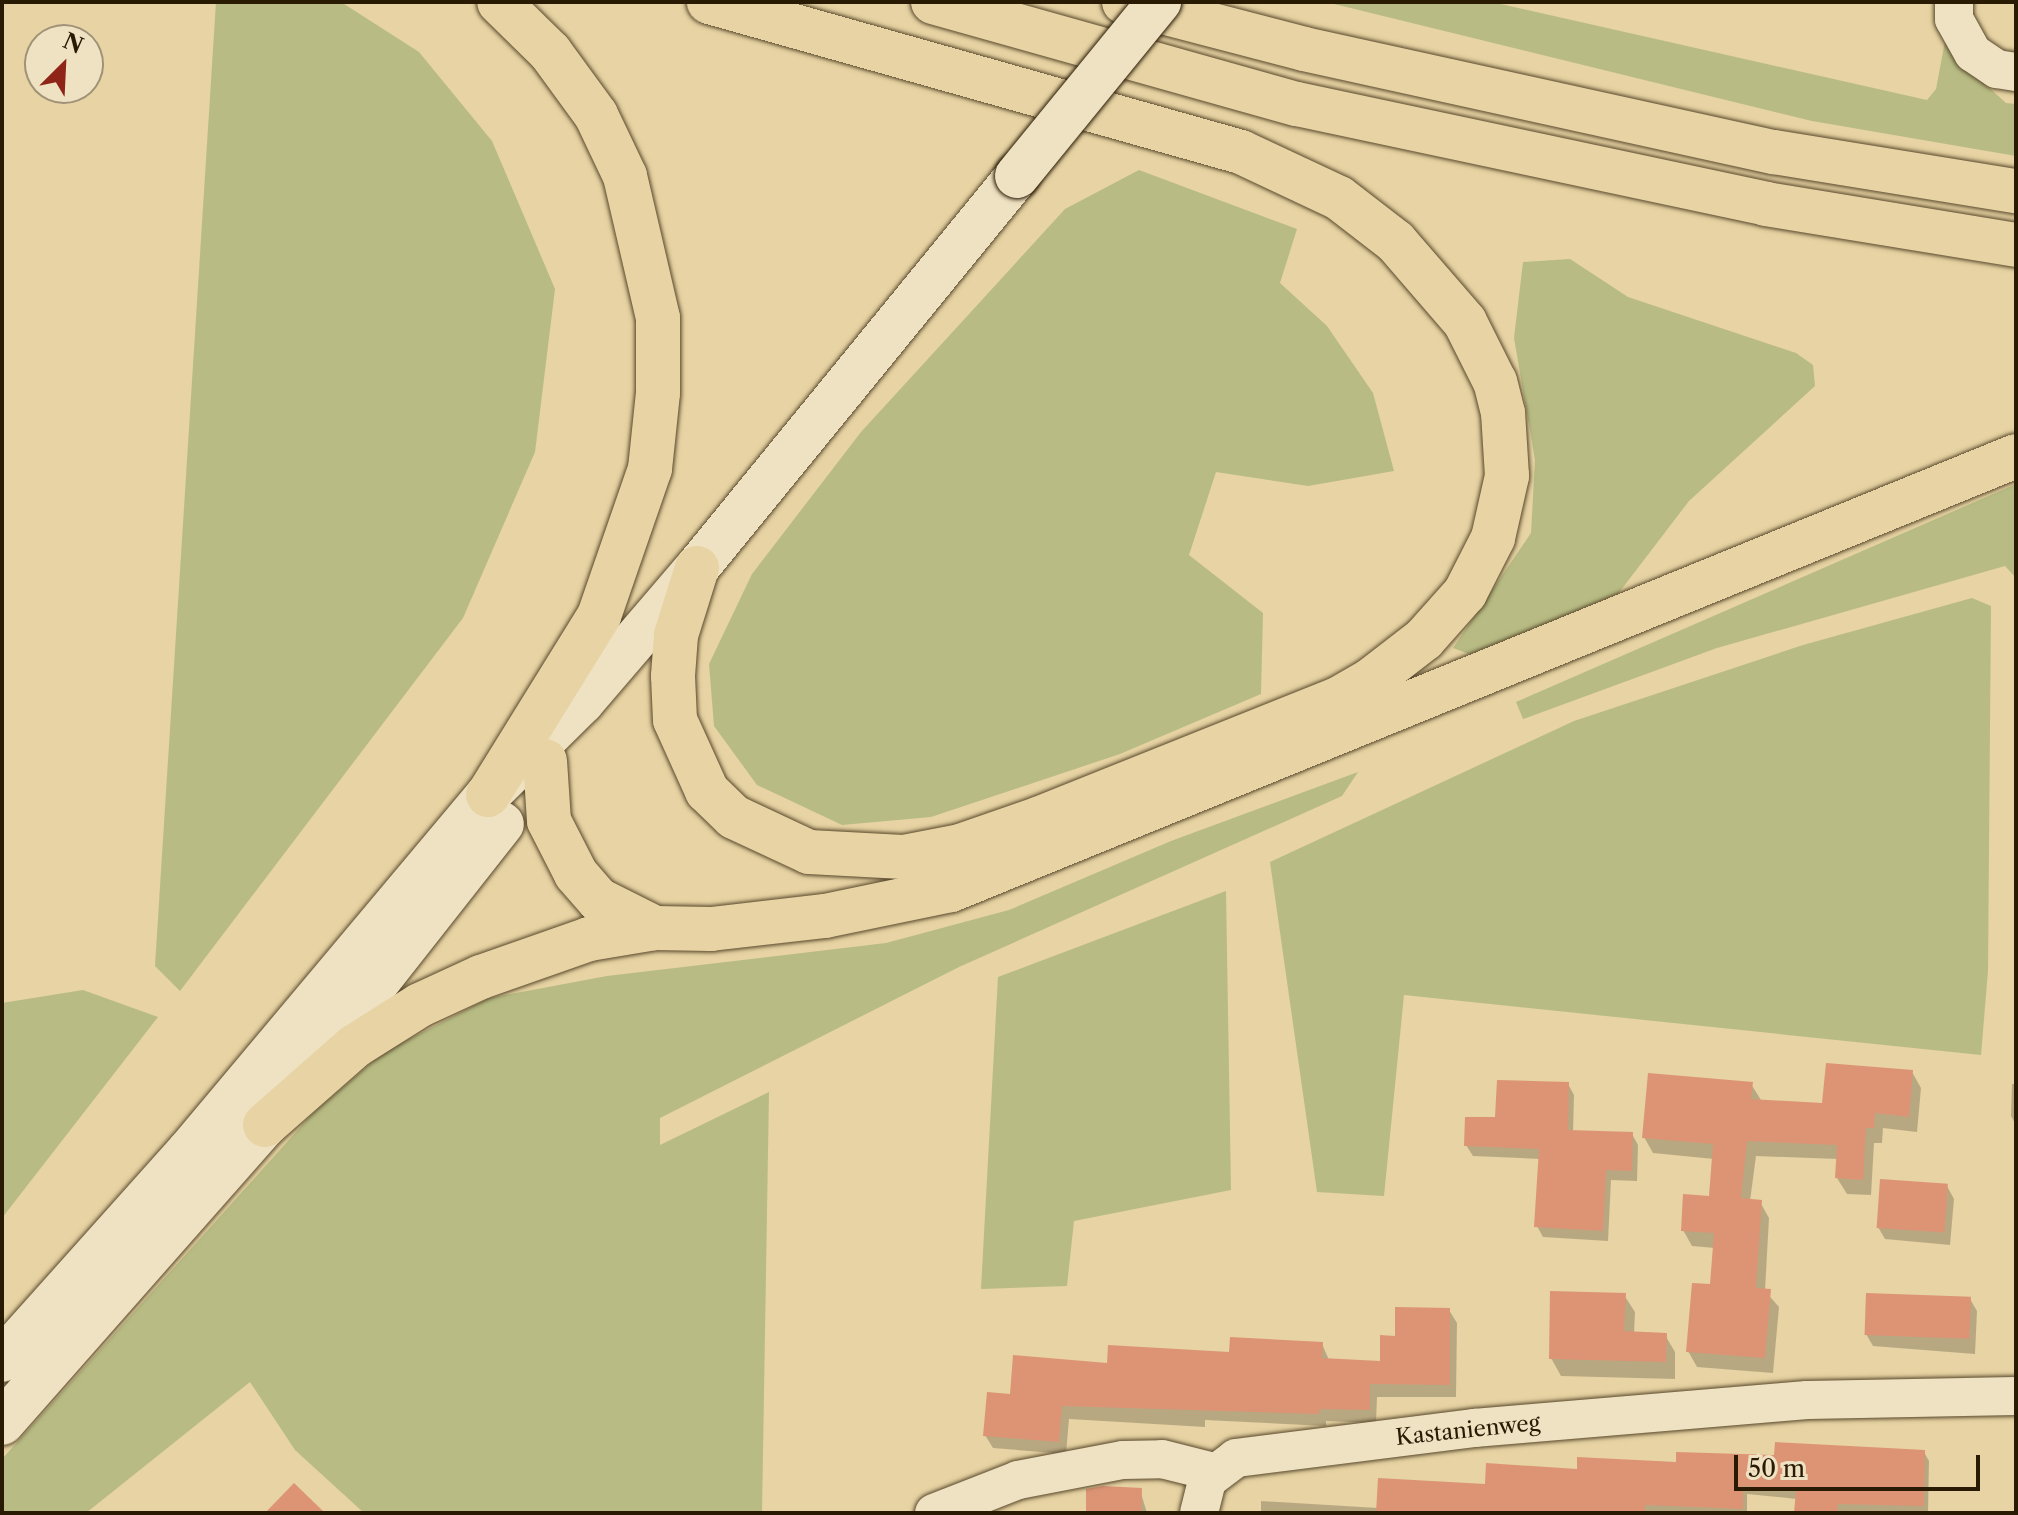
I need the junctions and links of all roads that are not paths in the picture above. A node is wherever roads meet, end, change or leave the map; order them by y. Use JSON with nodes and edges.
{"nodes":[{"id":1,"x":499,"y":2,"type":"edge"},
{"id":2,"x":709,"y":2,"type":"edge"},
{"id":3,"x":933,"y":2,"type":"edge"},
{"id":4,"x":1124,"y":2,"type":"edge"},
{"id":5,"x":1159,"y":2,"type":"edge"},
{"id":6,"x":1954,"y":2,"type":"edge"},
{"id":7,"x":2016,"y":72,"type":"edge"},
{"id":8,"x":2016,"y":191,"type":"edge"},
{"id":9,"x":2016,"y":245,"type":"edge"},
{"id":10,"x":2016,"y":456,"type":"edge"},
{"id":11,"x":697,"y":568,"type":"junction"},
{"id":12,"x":582,"y":702,"type":"junction"},
{"id":13,"x":545,"y":761,"type":"junction"},
{"id":14,"x":488,"y":795,"type":"junction"},
{"id":15,"x":655,"y":928,"type":"junction"},
{"id":16,"x":265,"y":1125,"type":"junction"},
{"id":17,"x":2,"y":1360,"type":"edge"},
{"id":18,"x":2016,"y":1396,"type":"edge"},
{"id":19,"x":2,"y":1423,"type":"edge"},
{"id":20,"x":1214,"y":1472,"type":"junction"},
{"id":21,"x":934,"y":1513,"type":"edge"},
{"id":22,"x":1199,"y":1513,"type":"edge"}],
"edges":[{"from":1,"to":14,"type":"highway"},
{"from":2,"to":11,"type":"highway"},
{"from":3,"to":9,"type":"highway"},
{"from":4,"to":8,"type":"highway"},
{"from":5,"to":11,"type":"main road","bridge":true},
{"from":6,"to":7,"type":"street"},
{"from":10,"to":15,"type":"highway"},
{"from":11,"to":12,"type":"main road"},
{"from":12,"to":13,"type":"main road"},
{"from":12,"to":14,"type":"main road"},
{"from":13,"to":15,"type":"highway"},
{"from":13,"to":16,"type":"main road"},
{"from":14,"to":17,"type":"main road"},
{"from":15,"to":16,"type":"highway"},
{"from":16,"to":19,"type":"main road"},
{"from":18,"to":20,"type":"street","name":"Kastanienweg"},
{"from":20,"to":21,"type":"street"},
{"from":20,"to":22,"type":"street"}]}
